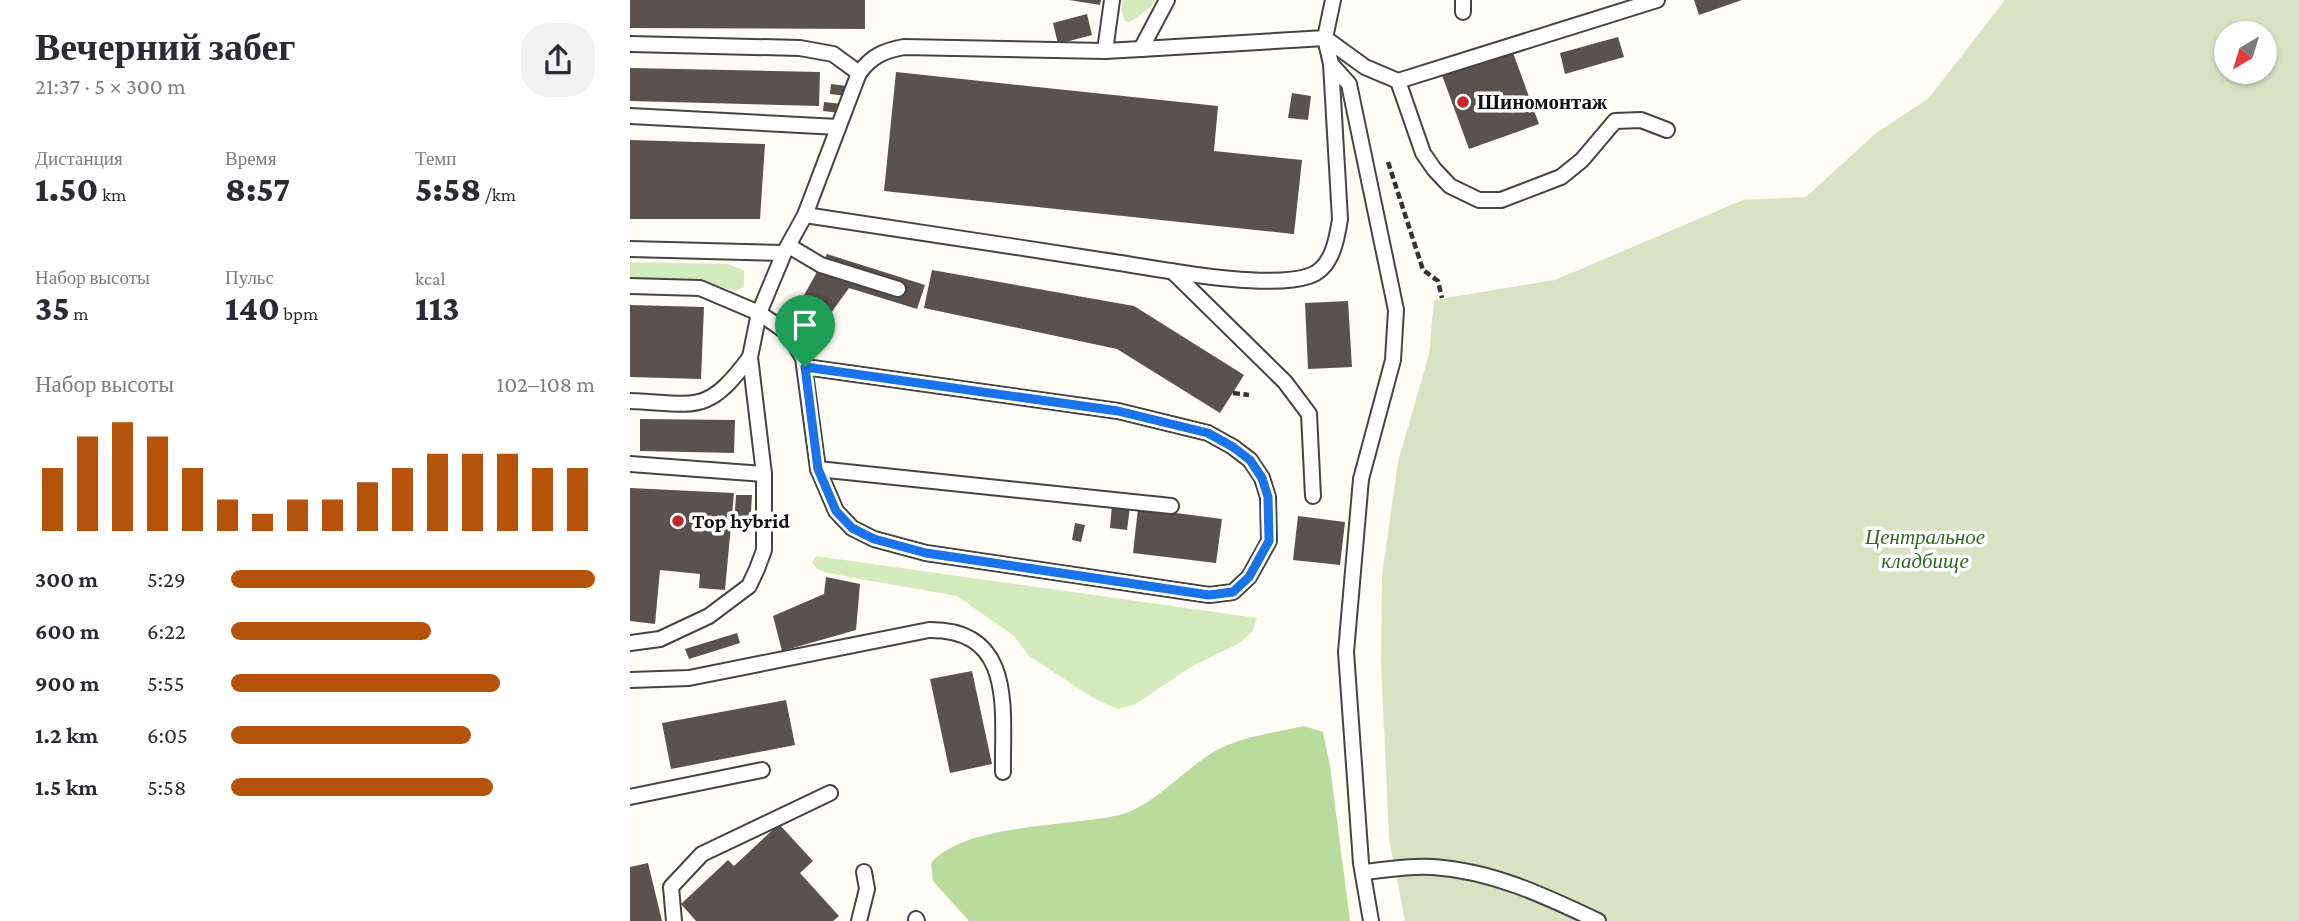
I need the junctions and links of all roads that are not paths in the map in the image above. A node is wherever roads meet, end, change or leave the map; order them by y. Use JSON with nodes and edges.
{"nodes":[{"id":1,"x":1112,"y":0,"type":"edge"},
{"id":2,"x":1167,"y":0,"type":"edge"},
{"id":3,"x":1333,"y":0,"type":"edge"},
{"id":4,"x":1657,"y":0,"type":"edge"},
{"id":5,"x":1325,"y":38,"type":"junction"},
{"id":6,"x":630,"y":44,"type":"edge"},
{"id":7,"x":1141,"y":49,"type":"junction"},
{"id":8,"x":1105,"y":51,"type":"junction"},
{"id":9,"x":1331,"y":64,"type":"junction"},
{"id":10,"x":859,"y":73,"type":"junction"},
{"id":11,"x":1398,"y":81,"type":"junction"},
{"id":12,"x":630,"y":116,"type":"edge"},
{"id":13,"x":838,"y":127,"type":"junction"},
{"id":14,"x":1667,"y":130,"type":"dead end"},
{"id":15,"x":805,"y":215,"type":"junction"},
{"id":16,"x":630,"y":248,"type":"edge"},
{"id":17,"x":787,"y":249,"type":"junction"},
{"id":18,"x":1172,"y":271,"type":"junction"},
{"id":19,"x":630,"y":286,"type":"edge"},
{"id":20,"x":898,"y":289,"type":"dead end"},
{"id":21,"x":759,"y":313,"type":"junction"},
{"id":22,"x":750,"y":357,"type":"junction"},
{"id":23,"x":805,"y":367,"type":"junction"},
{"id":24,"x":630,"y":401,"type":"edge"},
{"id":25,"x":630,"y":464,"type":"edge"},
{"id":26,"x":818,"y":469,"type":"junction"},
{"id":27,"x":764,"y":474,"type":"junction"},
{"id":28,"x":1312,"y":496,"type":"dead end"},
{"id":29,"x":1171,"y":506,"type":"dead end"},
{"id":30,"x":630,"y":643,"type":"edge"},
{"id":31,"x":630,"y":680,"type":"edge"},
{"id":32,"x":762,"y":770,"type":"dead end"},
{"id":33,"x":1003,"y":772,"type":"dead end"},
{"id":34,"x":830,"y":793,"type":"dead end"},
{"id":35,"x":630,"y":797,"type":"edge"},
{"id":36,"x":864,"y":872,"type":"dead end"},
{"id":37,"x":1363,"y":872,"type":"junction"},
{"id":38,"x":674,"y":921,"type":"edge"},
{"id":39,"x":859,"y":921,"type":"edge"},
{"id":40,"x":1371,"y":921,"type":"edge"},
{"id":41,"x":1598,"y":921,"type":"edge"}],
"edges":[{"from":1,"to":8,"type":"lane"},
{"from":2,"to":7,"type":"lane"},
{"from":3,"to":5,"type":"lane"},
{"from":4,"to":11,"type":"lane"},
{"from":5,"to":7,"type":"lane"},
{"from":5,"to":9,"type":"lane"},
{"from":5,"to":11,"type":"lane"},
{"from":6,"to":10,"type":"lane"},
{"from":7,"to":8,"type":"lane"},
{"from":8,"to":10,"type":"lane"},
{"from":9,"to":18,"type":"lane"},
{"from":9,"to":37,"type":"lane"},
{"from":10,"to":13,"type":"lane"},
{"from":11,"to":14,"type":"lane"},
{"from":12,"to":13,"type":"lane"},
{"from":13,"to":15,"type":"lane"},
{"from":15,"to":17,"type":"lane"},
{"from":15,"to":18,"type":"lane"},
{"from":16,"to":17,"type":"lane"},
{"from":17,"to":20,"type":"lane"},
{"from":17,"to":21,"type":"lane"},
{"from":18,"to":28,"type":"lane"},
{"from":19,"to":21,"type":"lane"},
{"from":21,"to":22,"type":"lane"},
{"from":21,"to":23,"type":"lane"},
{"from":22,"to":24,"type":"lane"},
{"from":22,"to":27,"type":"lane"},
{"from":23,"to":26,"type":"lane"},
{"from":23,"to":26,"type":"lane"},
{"from":25,"to":27,"type":"lane"},
{"from":26,"to":29,"type":"lane"},
{"from":27,"to":30,"type":"lane"},
{"from":31,"to":33,"type":"lane"},
{"from":32,"to":35,"type":"lane"},
{"from":34,"to":38,"type":"lane"},
{"from":36,"to":39,"type":"lane"},
{"from":37,"to":40,"type":"lane"},
{"from":37,"to":41,"type":"lane"}]}
